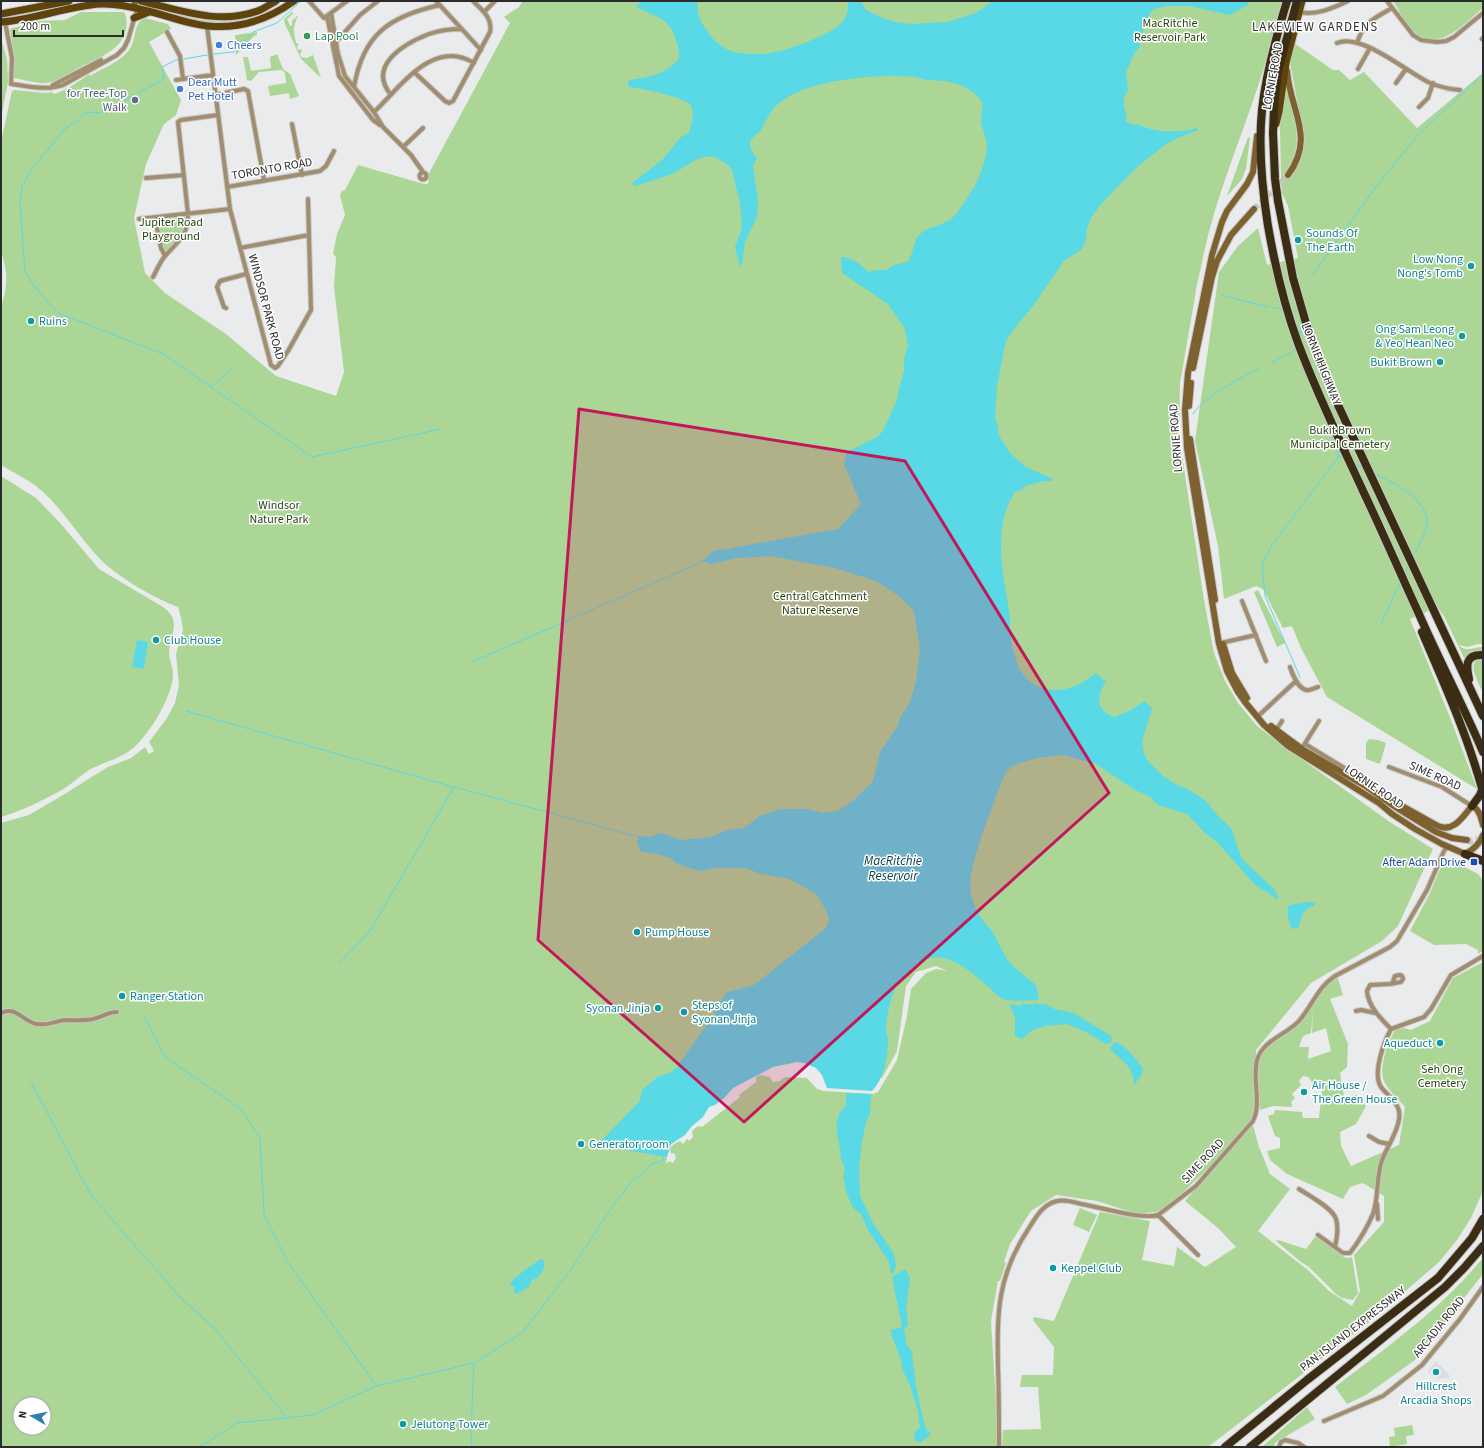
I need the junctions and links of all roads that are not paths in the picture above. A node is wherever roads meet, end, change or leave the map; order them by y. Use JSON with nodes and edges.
{"nodes":[{"id":1,"x":69,"y":1,"type":"edge"},
{"id":2,"x":276,"y":1,"type":"edge"},
{"id":3,"x":294,"y":1,"type":"edge"},
{"id":4,"x":309,"y":1,"type":"edge"},
{"id":5,"x":348,"y":1,"type":"edge"},
{"id":6,"x":378,"y":1,"type":"edge"},
{"id":7,"x":436,"y":1,"type":"edge"},
{"id":8,"x":473,"y":1,"type":"edge"},
{"id":9,"x":495,"y":1,"type":"edge"},
{"id":10,"x":1286,"y":1,"type":"edge"},
{"id":11,"x":1297,"y":1,"type":"edge"},
{"id":12,"x":1302,"y":1,"type":"edge"},
{"id":13,"x":1348,"y":1,"type":"edge"},
{"id":14,"x":1387,"y":1,"type":"edge"},
{"id":15,"x":155,"y":3,"type":"edge"},
{"id":16,"x":137,"y":4,"type":"edge"},
{"id":17,"x":121,"y":5,"type":"junction"},
{"id":18,"x":440,"y":5,"type":"junction"},
{"id":19,"x":1392,"y":8,"type":"junction"},
{"id":20,"x":281,"y":9,"type":"junction"},
{"id":21,"x":151,"y":12,"type":"junction"},
{"id":22,"x":484,"y":12,"type":"junction"},
{"id":23,"x":1299,"y":12,"type":"junction"},
{"id":24,"x":248,"y":13,"type":"junction"},
{"id":25,"x":1,"y":14,"type":"edge"},
{"id":26,"x":1483,"y":14,"type":"edge"},
{"id":27,"x":329,"y":15,"type":"junction"},
{"id":28,"x":133,"y":18,"type":"junction"},
{"id":29,"x":3,"y":22,"type":"edge"},
{"id":30,"x":247,"y":23,"type":"junction"},
{"id":31,"x":207,"y":26,"type":"junction"},
{"id":32,"x":462,"y":28,"type":"junction"},
{"id":33,"x":167,"y":32,"type":"dead end"},
{"id":34,"x":336,"y":42,"type":"junction"},
{"id":35,"x":1337,"y":43,"type":"dead end"},
{"id":36,"x":1357,"y":43,"type":"junction"},
{"id":37,"x":1370,"y":48,"type":"junction"},
{"id":38,"x":481,"y":50,"type":"junction"},
{"id":39,"x":474,"y":63,"type":"junction"},
{"id":40,"x":1286,"y":63,"type":"junction"},
{"id":41,"x":1406,"y":68,"type":"junction"},
{"id":42,"x":1358,"y":69,"type":"dead end"},
{"id":43,"x":414,"y":72,"type":"junction"},
{"id":44,"x":213,"y":75,"type":"junction"},
{"id":45,"x":1267,"y":75,"type":"joint"},
{"id":46,"x":183,"y":79,"type":"junction"},
{"id":47,"x":176,"y":80,"type":"dead end"},
{"id":48,"x":1276,"y":83,"type":"joint"},
{"id":49,"x":1396,"y":83,"type":"dead end"},
{"id":50,"x":1433,"y":83,"type":"junction"},
{"id":51,"x":354,"y":87,"type":"junction"},
{"id":52,"x":1460,"y":90,"type":"dead end"},
{"id":53,"x":215,"y":95,"type":"junction"},
{"id":54,"x":390,"y":95,"type":"junction"},
{"id":55,"x":1419,"y":107,"type":"dead end"},
{"id":56,"x":1262,"y":111,"type":"junction"},
{"id":57,"x":374,"y":112,"type":"junction"},
{"id":58,"x":218,"y":115,"type":"junction"},
{"id":59,"x":292,"y":124,"type":"dead end"},
{"id":60,"x":383,"y":127,"type":"junction"},
{"id":61,"x":423,"y":128,"type":"dead end"},
{"id":62,"x":1274,"y":133,"type":"junction"},
{"id":63,"x":403,"y":147,"type":"junction"},
{"id":64,"x":334,"y":151,"type":"dead end"},
{"id":65,"x":423,"y":172,"type":"dead end"},
{"id":66,"x":184,"y":174,"type":"junction"},
{"id":67,"x":302,"y":175,"type":"junction"},
{"id":68,"x":1288,"y":175,"type":"tunnel mouth"},
{"id":69,"x":146,"y":178,"type":"dead end"},
{"id":70,"x":264,"y":180,"type":"junction"},
{"id":71,"x":227,"y":187,"type":"junction"},
{"id":72,"x":308,"y":199,"type":"dead end"},
{"id":73,"x":230,"y":209,"type":"junction"},
{"id":74,"x":1254,"y":209,"type":"tunnel mouth"},
{"id":75,"x":188,"y":214,"type":"junction"},
{"id":76,"x":155,"y":218,"type":"junction"},
{"id":77,"x":139,"y":220,"type":"dead end"},
{"id":78,"x":309,"y":235,"type":"junction"},
{"id":79,"x":240,"y":248,"type":"junction"},
{"id":80,"x":165,"y":256,"type":"junction"},
{"id":81,"x":246,"y":274,"type":"junction"},
{"id":82,"x":153,"y":277,"type":"dead end"},
{"id":83,"x":226,"y":308,"type":"dead end"},
{"id":84,"x":1196,"y":490,"type":"junction"},
{"id":85,"x":1242,"y":601,"type":"dead end"},
{"id":86,"x":1418,"y":613,"type":"junction"},
{"id":87,"x":1256,"y":635,"type":"junction"},
{"id":88,"x":1221,"y":643,"type":"junction"},
{"id":89,"x":1483,"y":655,"type":"edge"},
{"id":90,"x":1266,"y":661,"type":"dead end"},
{"id":91,"x":1290,"y":667,"type":"dead end"},
{"id":92,"x":1296,"y":681,"type":"junction"},
{"id":93,"x":1453,"y":685,"type":"junction"},
{"id":94,"x":1318,"y":687,"type":"dead end"},
{"id":95,"x":1473,"y":696,"type":"junction"},
{"id":96,"x":1258,"y":716,"type":"junction"},
{"id":97,"x":1483,"y":716,"type":"edge"},
{"id":98,"x":1319,"y":720,"type":"dead end"},
{"id":99,"x":1282,"y":721,"type":"dead end"},
{"id":100,"x":1274,"y":732,"type":"junction"},
{"id":101,"x":1289,"y":744,"type":"junction"},
{"id":102,"x":1304,"y":746,"type":"junction"},
{"id":103,"x":1316,"y":750,"type":"junction"},
{"id":104,"x":1483,"y":752,"type":"edge"},
{"id":105,"x":1310,"y":754,"type":"junction"},
{"id":106,"x":1389,"y":768,"type":"dead end"},
{"id":107,"x":1483,"y":772,"type":"edge"},
{"id":108,"x":1343,"y":776,"type":"junction"},
{"id":109,"x":1373,"y":791,"type":"junction"},
{"id":110,"x":1483,"y":791,"type":"edge"},
{"id":111,"x":1379,"y":803,"type":"junction"},
{"id":112,"x":1477,"y":803,"type":"edge"},
{"id":113,"x":1480,"y":813,"type":"junction"},
{"id":114,"x":1465,"y":814,"type":"junction"},
{"id":115,"x":1483,"y":825,"type":"edge"},
{"id":116,"x":1483,"y":835,"type":"edge"},
{"id":117,"x":1445,"y":845,"type":"junction"},
{"id":118,"x":1465,"y":854,"type":"junction"},
{"id":119,"x":1483,"y":861,"type":"edge"},
{"id":120,"x":1483,"y":956,"type":"edge"},
{"id":121,"x":1392,"y":984,"type":"dead end"},
{"id":122,"x":1356,"y":1011,"type":"dead end"},
{"id":123,"x":1,"y":1012,"type":"edge"},
{"id":124,"x":117,"y":1012,"type":"dead end"},
{"id":125,"x":1376,"y":1013,"type":"junction"},
{"id":126,"x":1391,"y":1029,"type":"junction"},
{"id":127,"x":1368,"y":1136,"type":"dead end"},
{"id":128,"x":1389,"y":1144,"type":"junction"},
{"id":129,"x":1299,"y":1189,"type":"dead end"},
{"id":130,"x":1377,"y":1198,"type":"junction"},
{"id":131,"x":1158,"y":1215,"type":"junction"},
{"id":132,"x":1378,"y":1219,"type":"dead end"},
{"id":133,"x":1483,"y":1219,"type":"edge"},
{"id":134,"x":1318,"y":1235,"type":"dead end"},
{"id":135,"x":1483,"y":1246,"type":"edge"},
{"id":136,"x":1335,"y":1247,"type":"junction"},
{"id":137,"x":1198,"y":1255,"type":"dead end"},
{"id":138,"x":1483,"y":1287,"type":"edge"},
{"id":139,"x":1324,"y":1421,"type":"dead end"},
{"id":140,"x":1000,"y":1447,"type":"edge"},
{"id":141,"x":1225,"y":1447,"type":"edge"},
{"id":142,"x":1250,"y":1447,"type":"edge"},
{"id":143,"x":1279,"y":1447,"type":"edge"},
{"id":144,"x":1304,"y":1447,"type":"edge"}],
"edges":[{"from":1,"to":25,"type":"main road"},
{"from":2,"to":24,"type":"main road"},
{"from":3,"to":20,"type":"main road"},
{"from":4,"to":27,"type":"street"},
{"from":5,"to":27,"type":"street"},
{"from":6,"to":34,"type":"street"},
{"from":7,"to":18,"type":"street"},
{"from":8,"to":22,"type":"street"},
{"from":9,"to":22,"type":"street"},
{"from":10,"to":45,"type":"highway","name":"LORNIE ROAD"},
{"from":11,"to":48,"type":"highway","name":"LORNIE ROAD"},
{"from":12,"to":23,"type":"main road","name":"LORNIE ROAD"},
{"from":13,"to":23,"type":"street"},
{"from":14,"to":19,"type":"street"},
{"from":15,"to":16,"type":"main road"},
{"from":15,"to":24,"type":"main road"},
{"from":16,"to":17,"type":"main road"},
{"from":16,"to":21,"type":"main road"},
{"from":16,"to":28,"type":"street"},
{"from":17,"to":28,"type":"main road"},
{"from":17,"to":29,"type":"main road"},
{"from":18,"to":32,"type":"street"},
{"from":18,"to":51,"type":"street"},
{"from":19,"to":26,"type":"street"},
{"from":19,"to":36,"type":"street"},
{"from":20,"to":24,"type":"main road"},
{"from":20,"to":30,"type":"main road"},
{"from":21,"to":28,"type":"main road"},
{"from":21,"to":31,"type":"main road"},
{"from":22,"to":38,"type":"street"},
{"from":23,"to":40,"type":"main road","name":"LORNIE ROAD"},
{"from":24,"to":30,"type":"main road"},
{"from":27,"to":34,"type":"street"},
{"from":27,"to":60,"type":"street"},
{"from":28,"to":29,"type":"street"},
{"from":30,"to":31,"type":"main road"},
{"from":31,"to":44,"type":"street","name":"WINDSOR PARK ROAD"},
{"from":32,"to":38,"type":"street"},
{"from":32,"to":54,"type":"street"},
{"from":33,"to":46,"type":"street"},
{"from":34,"to":51,"type":"street"},
{"from":35,"to":36,"type":"street"},
{"from":36,"to":37,"type":"street"},
{"from":37,"to":41,"type":"street"},
{"from":37,"to":42,"type":"street"},
{"from":38,"to":39,"type":"street"},
{"from":39,"to":43,"type":"street"},
{"from":39,"to":43,"type":"street"},
{"from":40,"to":62,"type":"main road","name":"LORNIE ROAD"},
{"from":40,"to":68,"type":"street"},
{"from":41,"to":49,"type":"street"},
{"from":41,"to":50,"type":"street"},
{"from":43,"to":54,"type":"street"},
{"from":44,"to":46,"type":"street"},
{"from":44,"to":53,"type":"street","name":"WINDSOR PARK ROAD"},
{"from":45,"to":56,"type":"highway","name":"LORNIE HIGHWAY"},
{"from":46,"to":47,"type":"street"},
{"from":48,"to":62,"type":"highway","name":"LORNIE HIGHWAY"},
{"from":50,"to":52,"type":"street"},
{"from":50,"to":55,"type":"street"},
{"from":51,"to":57,"type":"street"},
{"from":53,"to":58,"type":"street","name":"WINDSOR PARK ROAD"},
{"from":53,"to":70,"type":"street"},
{"from":54,"to":57,"type":"street"},
{"from":56,"to":84,"type":"street","name":"LORNIE ROAD"},
{"from":56,"to":86,"type":"highway","name":"LORNIE HIGHWAY"},
{"from":57,"to":60,"type":"street"},
{"from":58,"to":66,"type":"street"},
{"from":58,"to":71,"type":"street","name":"WINDSOR PARK ROAD"},
{"from":59,"to":67,"type":"street"},
{"from":60,"to":63,"type":"street"},
{"from":61,"to":63,"type":"street"},
{"from":62,"to":95,"type":"highway","name":"LORNIE HIGHWAY"},
{"from":63,"to":65,"type":"street"},
{"from":64,"to":67,"type":"street","name":"TORONTO ROAD"},
{"from":66,"to":69,"type":"street"},
{"from":66,"to":75,"type":"street"},
{"from":67,"to":70,"type":"street","name":"TORONTO ROAD"},
{"from":70,"to":71,"type":"street","name":"TORONTO ROAD"},
{"from":71,"to":73,"type":"street","name":"WINDSOR PARK ROAD"},
{"from":72,"to":78,"type":"street","name":"WINDSOR PARK ROAD"},
{"from":73,"to":75,"type":"street"},
{"from":73,"to":79,"type":"street","name":"WINDSOR PARK ROAD"},
{"from":74,"to":84,"type":"street","name":"LORNIE ROAD"},
{"from":75,"to":76,"type":"street"},
{"from":75,"to":80,"type":"street"},
{"from":76,"to":77,"type":"street"},
{"from":76,"to":80,"type":"street"},
{"from":78,"to":79,"type":"street","name":"WINDSOR PARK ROAD"},
{"from":78,"to":81,"type":"street","name":"WINDSOR PARK ROAD"},
{"from":79,"to":81,"type":"street","name":"WINDSOR PARK ROAD"},
{"from":80,"to":82,"type":"street"},
{"from":81,"to":83,"type":"street"},
{"from":84,"to":88,"type":"street","name":"LORNIE ROAD"},
{"from":85,"to":87,"type":"street"},
{"from":86,"to":93,"type":"highway","name":"LORNIE HIGHWAY"},
{"from":86,"to":110,"type":"highway"},
{"from":87,"to":88,"type":"street"},
{"from":87,"to":90,"type":"street"},
{"from":88,"to":96,"type":"street","name":"LORNIE ROAD"},
{"from":89,"to":95,"type":"highway"},
{"from":91,"to":92,"type":"street"},
{"from":92,"to":94,"type":"street"},
{"from":92,"to":96,"type":"street"},
{"from":93,"to":104,"type":"highway","name":"LORNIE HIGHWAY"},
{"from":93,"to":107,"type":"highway"},
{"from":95,"to":97,"type":"highway","name":"LORNIE HIGHWAY"},
{"from":96,"to":100,"type":"street","name":"LORNIE ROAD"},
{"from":98,"to":102,"type":"street"},
{"from":99,"to":100,"type":"street"},
{"from":100,"to":101,"type":"street","name":"LORNIE ROAD"},
{"from":101,"to":102,"type":"street","name":"LORNIE ROAD"},
{"from":101,"to":108,"type":"street","name":"LORNIE ROAD"},
{"from":102,"to":103,"type":"street","name":"LORNIE ROAD"},
{"from":102,"to":105,"type":"street","name":"LORNIE ROAD"},
{"from":103,"to":105,"type":"street"},
{"from":103,"to":108,"type":"street","name":"LORNIE ROAD"},
{"from":105,"to":108,"type":"street","name":"LORNIE ROAD"},
{"from":106,"to":112,"type":"street","name":"SIME ROAD"},
{"from":108,"to":109,"type":"street","name":"LORNIE ROAD"},
{"from":108,"to":111,"type":"street","name":"LORNIE ROAD"},
{"from":109,"to":111,"type":"street"},
{"from":109,"to":114,"type":"street"},
{"from":110,"to":112,"type":"highway"},
{"from":111,"to":117,"type":"street","name":"LORNIE ROAD"},
{"from":112,"to":113,"type":"street"},
{"from":112,"to":114,"type":"street"},
{"from":113,"to":114,"type":"street"},
{"from":113,"to":115,"type":"street"},
{"from":116,"to":118,"type":"street"},
{"from":117,"to":118,"type":"street","name":"LORNIE ROAD"},
{"from":117,"to":131,"type":"street","name":"SIME ROAD"},
{"from":118,"to":119,"type":"highway"},
{"from":120,"to":126,"type":"street"},
{"from":121,"to":125,"type":"street"},
{"from":122,"to":125,"type":"street"},
{"from":123,"to":124,"type":"street"},
{"from":125,"to":126,"type":"street"},
{"from":126,"to":128,"type":"street"},
{"from":127,"to":128,"type":"street"},
{"from":128,"to":130,"type":"street"},
{"from":129,"to":136,"type":"street"},
{"from":130,"to":132,"type":"street"},
{"from":130,"to":136,"type":"street"},
{"from":131,"to":137,"type":"street"},
{"from":131,"to":140,"type":"street"},
{"from":133,"to":141,"type":"highway","name":"PAN-ISLAND EXPRESSWAY"},
{"from":134,"to":136,"type":"street"},
{"from":135,"to":142,"type":"highway","name":"PAN-ISLAND EXPRESSWAY"},
{"from":138,"to":139,"type":"street","name":"ARCADIA ROAD"},
{"from":143,"to":144,"type":"street"}]}
